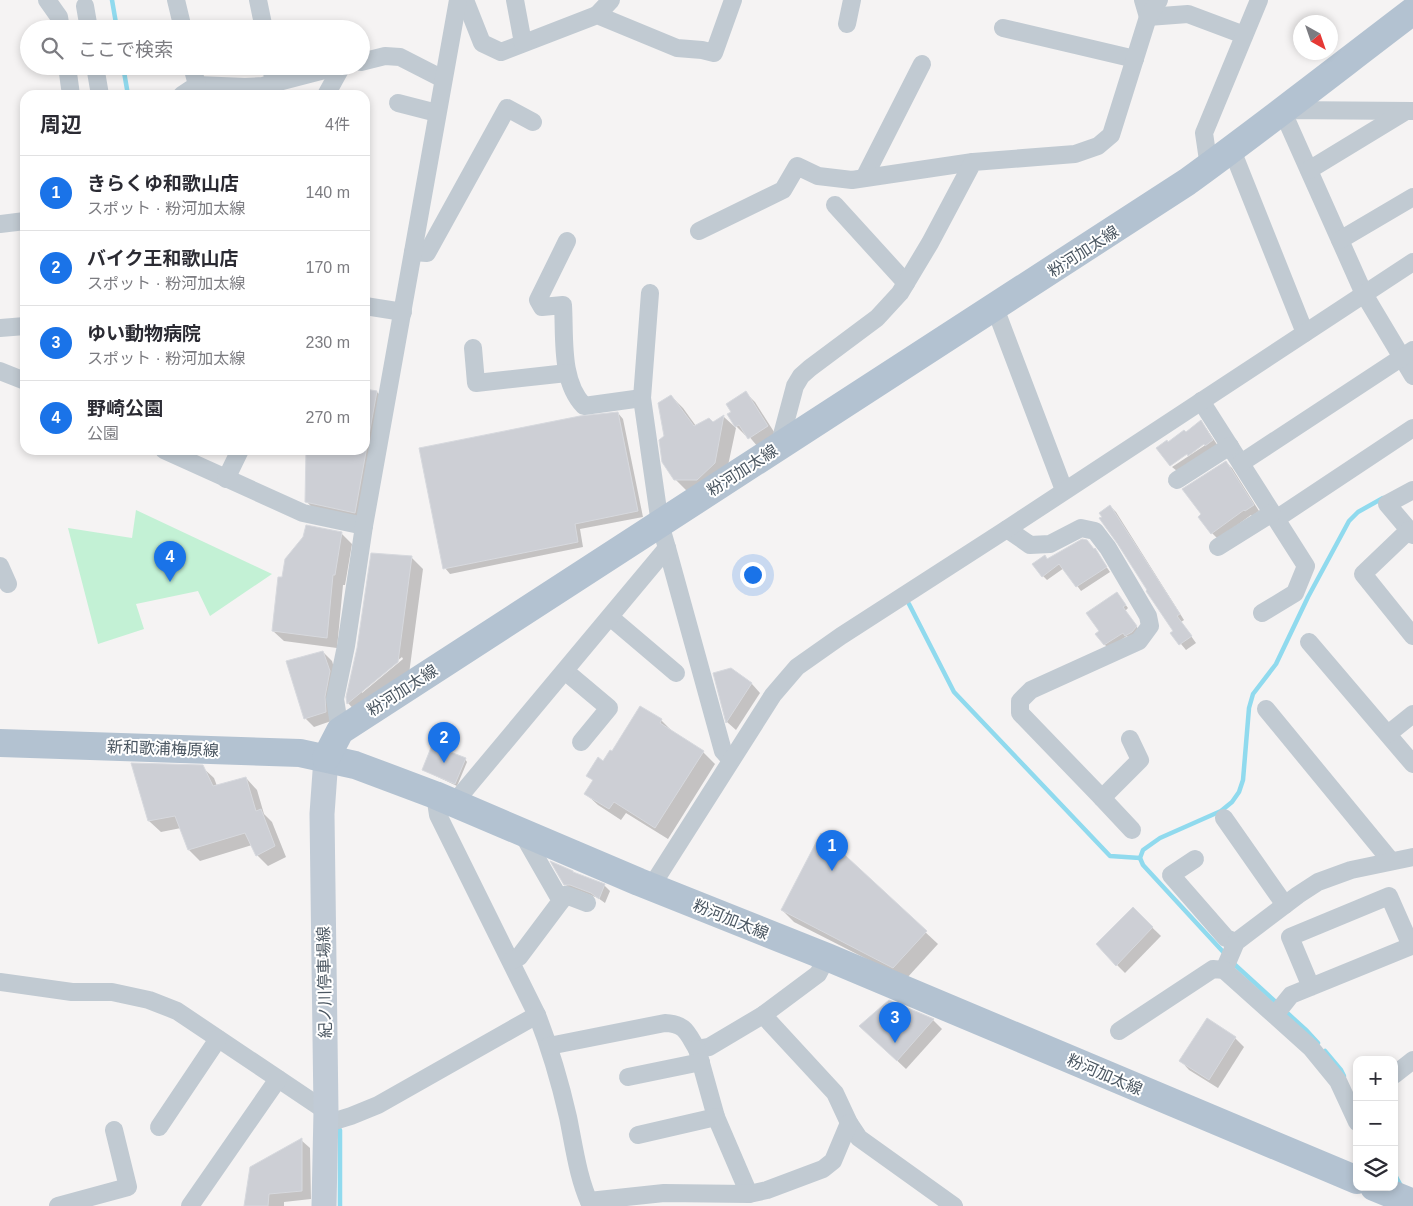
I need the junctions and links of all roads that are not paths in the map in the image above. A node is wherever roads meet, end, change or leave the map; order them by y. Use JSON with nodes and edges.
{"nodes":[{"id":1,"x":47,"y":0,"type":"edge"},
{"id":2,"x":176,"y":0,"type":"edge"},
{"id":3,"x":258,"y":0,"type":"edge"},
{"id":4,"x":458,"y":0,"type":"edge"},
{"id":5,"x":465,"y":0,"type":"edge"},
{"id":6,"x":515,"y":0,"type":"edge"},
{"id":7,"x":611,"y":0,"type":"edge"},
{"id":8,"x":733,"y":0,"type":"edge"},
{"id":9,"x":852,"y":0,"type":"edge"},
{"id":10,"x":1143,"y":0,"type":"edge"},
{"id":11,"x":1158,"y":0,"type":"edge"},
{"id":12,"x":1259,"y":0,"type":"edge"},
{"id":13,"x":85,"y":6,"type":"dead end"},
{"id":14,"x":1413,"y":11,"type":"edge"},
{"id":15,"x":597,"y":15,"type":"junction"},
{"id":16,"x":1148,"y":17,"type":"junction"},
{"id":17,"x":60,"y":20,"type":"edge"},
{"id":18,"x":87,"y":20,"type":"edge"},
{"id":19,"x":181,"y":20,"type":"edge"},
{"id":20,"x":262,"y":20,"type":"edge"},
{"id":21,"x":847,"y":24,"type":"dead end"},
{"id":22,"x":1003,"y":28,"type":"dead end"},
{"id":23,"x":1244,"y":35,"type":"junction"},
{"id":24,"x":523,"y":43,"type":"junction"},
{"id":25,"x":1135,"y":59,"type":"junction"},
{"id":26,"x":370,"y":60,"type":"edge"},
{"id":27,"x":922,"y":64,"type":"dead end"},
{"id":28,"x":68,"y":75,"type":"edge"},
{"id":29,"x":97,"y":75,"type":"edge"},
{"id":30,"x":194,"y":75,"type":"edge"},
{"id":31,"x":269,"y":75,"type":"edge"},
{"id":32,"x":310,"y":75,"type":"edge"},
{"id":33,"x":336,"y":75,"type":"edge"},
{"id":34,"x":443,"y":79,"type":"junction"},
{"id":35,"x":197,"y":84,"type":"junction"},
{"id":36,"x":266,"y":88,"type":"edge"},
{"id":37,"x":70,"y":90,"type":"edge"},
{"id":38,"x":99,"y":90,"type":"edge"},
{"id":39,"x":189,"y":90,"type":"edge"},
{"id":40,"x":329,"y":90,"type":"edge"},
{"id":41,"x":398,"y":104,"type":"dead end"},
{"id":42,"x":1282,"y":110,"type":"junction"},
{"id":43,"x":1410,"y":111,"type":"edge"},
{"id":44,"x":438,"y":114,"type":"junction"},
{"id":45,"x":533,"y":122,"type":"dead end"},
{"id":46,"x":1232,"y":150,"type":"junction"},
{"id":47,"x":973,"y":162,"type":"junction"},
{"id":48,"x":1209,"y":167,"type":"junction"},
{"id":49,"x":1309,"y":170,"type":"junction"},
{"id":50,"x":864,"y":178,"type":"junction"},
{"id":51,"x":1413,"y":197,"type":"edge"},
{"id":52,"x":835,"y":205,"type":"dead end"},
{"id":53,"x":20,"y":222,"type":"edge"},
{"id":54,"x":0,"y":224,"type":"edge"},
{"id":55,"x":699,"y":231,"type":"dead end"},
{"id":56,"x":1340,"y":240,"type":"junction"},
{"id":57,"x":567,"y":241,"type":"dead end"},
{"id":58,"x":413,"y":252,"type":"junction"},
{"id":59,"x":1413,"y":262,"type":"edge"},
{"id":60,"x":906,"y":284,"type":"junction"},
{"id":61,"x":650,"y":293,"type":"dead end"},
{"id":62,"x":1364,"y":294,"type":"junction"},
{"id":63,"x":370,"y":307,"type":"edge"},
{"id":64,"x":995,"y":308,"type":"junction"},
{"id":65,"x":403,"y":312,"type":"junction"},
{"id":66,"x":20,"y":326,"type":"edge"},
{"id":67,"x":0,"y":328,"type":"edge"},
{"id":68,"x":1305,"y":333,"type":"junction"},
{"id":69,"x":473,"y":348,"type":"dead end"},
{"id":70,"x":1407,"y":354,"type":"edge"},
{"id":71,"x":0,"y":371,"type":"edge"},
{"id":72,"x":567,"y":372,"type":"junction"},
{"id":73,"x":1413,"y":376,"type":"edge"},
{"id":74,"x":20,"y":379,"type":"edge"},
{"id":75,"x":642,"y":398,"type":"junction"},
{"id":76,"x":1201,"y":400,"type":"junction"},
{"id":77,"x":1413,"y":428,"type":"edge"},
{"id":78,"x":779,"y":446,"type":"junction"},
{"id":79,"x":1230,"y":446,"type":"junction"},
{"id":80,"x":175,"y":455,"type":"edge"},
{"id":81,"x":238,"y":455,"type":"edge"},
{"id":82,"x":1241,"y":464,"type":"junction"},
{"id":83,"x":226,"y":479,"type":"junction"},
{"id":84,"x":1177,"y":480,"type":"dead end"},
{"id":85,"x":1064,"y":490,"type":"junction"},
{"id":86,"x":1413,"y":490,"type":"edge"},
{"id":87,"x":1274,"y":516,"type":"junction"},
{"id":88,"x":364,"y":526,"type":"junction"},
{"id":89,"x":1007,"y":529,"type":"junction"},
{"id":90,"x":1411,"y":532,"type":"edge"},
{"id":91,"x":664,"y":536,"type":"junction"},
{"id":92,"x":1218,"y":547,"type":"dead end"},
{"id":93,"x":0,"y":566,"type":"edge"},
{"id":94,"x":8,"y":584,"type":"dead end"},
{"id":95,"x":1262,"y":614,"type":"dead end"},
{"id":96,"x":610,"y":617,"type":"junction"},
{"id":97,"x":1413,"y":636,"type":"edge"},
{"id":98,"x":1309,"y":642,"type":"dead end"},
{"id":99,"x":565,"y":671,"type":"junction"},
{"id":100,"x":676,"y":673,"type":"dead end"},
{"id":101,"x":1266,"y":709,"type":"dead end"},
{"id":102,"x":1413,"y":714,"type":"edge"},
{"id":103,"x":340,"y":731,"type":"junction"},
{"id":104,"x":1388,"y":734,"type":"junction"},
{"id":105,"x":1130,"y":739,"type":"dead end"},
{"id":106,"x":581,"y":742,"type":"dead end"},
{"id":107,"x":0,"y":743,"type":"edge"},
{"id":108,"x":326,"y":758,"type":"junction"},
{"id":109,"x":731,"y":760,"type":"junction"},
{"id":110,"x":1413,"y":764,"type":"edge"},
{"id":111,"x":1102,"y":798,"type":"junction"},
{"id":112,"x":445,"y":799,"type":"junction"},
{"id":113,"x":1224,"y":818,"type":"dead end"},
{"id":114,"x":1132,"y":830,"type":"dead end"},
{"id":115,"x":522,"y":833,"type":"junction"},
{"id":116,"x":1413,"y":857,"type":"edge"},
{"id":117,"x":1195,"y":859,"type":"dead end"},
{"id":118,"x":1392,"y":861,"type":"junction"},
{"id":119,"x":650,"y":887,"type":"junction"},
{"id":120,"x":561,"y":901,"type":"junction"},
{"id":121,"x":587,"y":903,"type":"dead end"},
{"id":122,"x":1285,"y":905,"type":"junction"},
{"id":123,"x":827,"y":957,"type":"junction"},
{"id":124,"x":1229,"y":957,"type":"junction"},
{"id":125,"x":511,"y":961,"type":"junction"},
{"id":126,"x":0,"y":982,"type":"edge"},
{"id":127,"x":1311,"y":987,"type":"junction"},
{"id":128,"x":1279,"y":1010,"type":"junction"},
{"id":129,"x":537,"y":1014,"type":"junction"},
{"id":130,"x":763,"y":1015,"type":"junction"},
{"id":131,"x":1119,"y":1030,"type":"dead end"},
{"id":132,"x":218,"y":1039,"type":"junction"},
{"id":133,"x":549,"y":1046,"type":"junction"},
{"id":134,"x":699,"y":1056,"type":"junction"},
{"id":135,"x":1413,"y":1060,"type":"edge"},
{"id":136,"x":1398,"y":1072,"type":"edge"},
{"id":137,"x":628,"y":1077,"type":"dead end"},
{"id":138,"x":278,"y":1079,"type":"junction"},
{"id":139,"x":1353,"y":1110,"type":"edge"},
{"id":140,"x":716,"y":1117,"type":"junction"},
{"id":141,"x":325,"y":1118,"type":"junction"},
{"id":142,"x":849,"y":1123,"type":"junction"},
{"id":143,"x":159,"y":1127,"type":"dead end"},
{"id":144,"x":114,"y":1130,"type":"dead end"},
{"id":145,"x":638,"y":1135,"type":"dead end"},
{"id":146,"x":1353,"y":1178,"type":"edge"},
{"id":147,"x":1387,"y":1191,"type":"edge"},
{"id":148,"x":749,"y":1194,"type":"junction"},
{"id":149,"x":770,"y":1198,"type":"edge"},
{"id":150,"x":86,"y":1202,"type":"edge"},
{"id":151,"x":590,"y":1203,"type":"edge"},
{"id":152,"x":1413,"y":1203,"type":"edge"},
{"id":153,"x":58,"y":1206,"type":"edge"},
{"id":154,"x":190,"y":1206,"type":"edge"},
{"id":155,"x":324,"y":1206,"type":"edge"},
{"id":156,"x":954,"y":1206,"type":"edge"}],
"edges":[{"from":1,"to":17,"type":"street"},
{"from":2,"to":19,"type":"street"},
{"from":3,"to":20,"type":"street"},
{"from":4,"to":34,"type":"street"},
{"from":5,"to":24,"type":"street"},
{"from":6,"to":24,"type":"street"},
{"from":7,"to":15,"type":"street"},
{"from":8,"to":15,"type":"street"},
{"from":9,"to":21,"type":"street"},
{"from":10,"to":16,"type":"street"},
{"from":11,"to":16,"type":"street"},
{"from":12,"to":23,"type":"street"},
{"from":13,"to":18,"type":"street"},
{"from":14,"to":42,"type":"main road","name":"粉河加太線"},
{"from":15,"to":24,"type":"street"},
{"from":16,"to":23,"type":"street"},
{"from":16,"to":25,"type":"street"},
{"from":22,"to":25,"type":"street"},
{"from":23,"to":48,"type":"street"},
{"from":25,"to":47,"type":"street"},
{"from":26,"to":34,"type":"street"},
{"from":27,"to":50,"type":"street"},
{"from":28,"to":37,"type":"street"},
{"from":29,"to":38,"type":"street"},
{"from":30,"to":35,"type":"street"},
{"from":31,"to":36,"type":"street"},
{"from":32,"to":36,"type":"street"},
{"from":33,"to":40,"type":"street"},
{"from":34,"to":44,"type":"street"},
{"from":35,"to":36,"type":"street"},
{"from":35,"to":39,"type":"street"},
{"from":41,"to":44,"type":"street"},
{"from":42,"to":43,"type":"street"},
{"from":42,"to":46,"type":"main road","name":"粉河加太線"},
{"from":42,"to":49,"type":"street"},
{"from":43,"to":49,"type":"street"},
{"from":44,"to":58,"type":"street"},
{"from":45,"to":58,"type":"street"},
{"from":46,"to":48,"type":"main road","name":"粉河加太線"},
{"from":46,"to":68,"type":"street"},
{"from":47,"to":50,"type":"street"},
{"from":47,"to":60,"type":"street"},
{"from":48,"to":64,"type":"main road","name":"粉河加太線"},
{"from":49,"to":56,"type":"street"},
{"from":50,"to":55,"type":"street"},
{"from":51,"to":56,"type":"street"},
{"from":52,"to":60,"type":"street"},
{"from":53,"to":54,"type":"street"},
{"from":56,"to":62,"type":"street"},
{"from":57,"to":72,"type":"street"},
{"from":58,"to":65,"type":"street"},
{"from":59,"to":62,"type":"street"},
{"from":60,"to":78,"type":"street"},
{"from":61,"to":75,"type":"street"},
{"from":62,"to":68,"type":"street"},
{"from":62,"to":70,"type":"street"},
{"from":63,"to":65,"type":"street"},
{"from":64,"to":78,"type":"main road","name":"粉河加太線"},
{"from":64,"to":85,"type":"street"},
{"from":65,"to":88,"type":"street"},
{"from":66,"to":67,"type":"street"},
{"from":68,"to":76,"type":"street"},
{"from":69,"to":72,"type":"street"},
{"from":70,"to":73,"type":"street"},
{"from":70,"to":82,"type":"street"},
{"from":71,"to":74,"type":"street"},
{"from":72,"to":75,"type":"street"},
{"from":75,"to":91,"type":"street"},
{"from":76,"to":79,"type":"street"},
{"from":76,"to":85,"type":"street"},
{"from":77,"to":87,"type":"street"},
{"from":78,"to":91,"type":"main road","name":"粉河加太線"},
{"from":79,"to":82,"type":"street"},
{"from":79,"to":84,"type":"street"},
{"from":80,"to":83,"type":"street"},
{"from":81,"to":83,"type":"street"},
{"from":82,"to":87,"type":"street"},
{"from":83,"to":88,"type":"street"},
{"from":85,"to":89,"type":"street"},
{"from":86,"to":90,"type":"street"},
{"from":87,"to":92,"type":"street"},
{"from":87,"to":95,"type":"street"},
{"from":88,"to":103,"type":"street"},
{"from":89,"to":109,"type":"street"},
{"from":89,"to":111,"type":"street"},
{"from":90,"to":97,"type":"street"},
{"from":91,"to":96,"type":"street"},
{"from":91,"to":103,"type":"main road","name":"粉河加太線"},
{"from":91,"to":109,"type":"street"},
{"from":93,"to":94,"type":"street"},
{"from":96,"to":99,"type":"street"},
{"from":96,"to":100,"type":"street"},
{"from":98,"to":104,"type":"street"},
{"from":99,"to":106,"type":"street"},
{"from":99,"to":112,"type":"street"},
{"from":101,"to":118,"type":"street"},
{"from":102,"to":104,"type":"street"},
{"from":103,"to":108,"type":"main road","name":"粉河加太線"},
{"from":104,"to":110,"type":"street"},
{"from":105,"to":111,"type":"street"},
{"from":107,"to":108,"type":"main road","name":"新和歌浦梅原線"},
{"from":108,"to":112,"type":"main road","name":"粉河加太線"},
{"from":108,"to":141,"type":"main road","name":"紀ノ川停車場線"},
{"from":109,"to":119,"type":"street"},
{"from":111,"to":114,"type":"street"},
{"from":112,"to":115,"type":"main road","name":"粉河加太線"},
{"from":112,"to":125,"type":"street"},
{"from":113,"to":122,"type":"street"},
{"from":115,"to":119,"type":"main road","name":"粉河加太線"},
{"from":115,"to":120,"type":"street"},
{"from":116,"to":118,"type":"street"},
{"from":117,"to":124,"type":"street"},
{"from":118,"to":122,"type":"street"},
{"from":119,"to":123,"type":"main road","name":"粉河加太線"},
{"from":120,"to":121,"type":"street"},
{"from":120,"to":125,"type":"street"},
{"from":122,"to":124,"type":"street"},
{"from":123,"to":130,"type":"street"},
{"from":123,"to":146,"type":"main road","name":"粉河加太線"},
{"from":124,"to":128,"type":"street"},
{"from":124,"to":131,"type":"street"},
{"from":125,"to":129,"type":"street"},
{"from":126,"to":132,"type":"street"},
{"from":127,"to":127,"type":"street"},
{"from":127,"to":128,"type":"street"},
{"from":128,"to":139,"type":"street"},
{"from":129,"to":133,"type":"street"},
{"from":129,"to":141,"type":"street"},
{"from":130,"to":134,"type":"street"},
{"from":130,"to":142,"type":"street"},
{"from":132,"to":138,"type":"street"},
{"from":132,"to":143,"type":"street"},
{"from":133,"to":134,"type":"street"},
{"from":133,"to":151,"type":"street"},
{"from":134,"to":137,"type":"street"},
{"from":134,"to":140,"type":"street"},
{"from":135,"to":136,"type":"street"},
{"from":138,"to":141,"type":"street"},
{"from":138,"to":154,"type":"street"},
{"from":140,"to":145,"type":"street"},
{"from":140,"to":148,"type":"street"},
{"from":141,"to":155,"type":"main road","name":"紀ノ川停車場線"},
{"from":142,"to":149,"type":"street"},
{"from":142,"to":156,"type":"street"},
{"from":144,"to":150,"type":"street"},
{"from":147,"to":152,"type":"main road"},
{"from":148,"to":149,"type":"street"},
{"from":148,"to":151,"type":"street"},
{"from":150,"to":153,"type":"street"}]}
